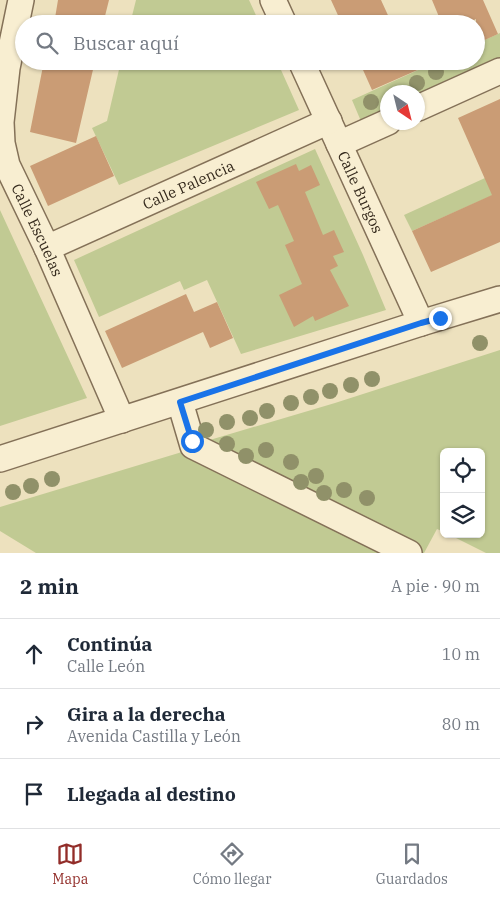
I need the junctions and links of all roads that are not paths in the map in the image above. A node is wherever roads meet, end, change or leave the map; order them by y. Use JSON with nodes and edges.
{"nodes":[{"id":1,"x":21,"y":0,"type":"edge"},
{"id":2,"x":273,"y":0,"type":"edge"},
{"id":3,"x":18,"y":15,"type":"edge"},
{"id":4,"x":280,"y":15,"type":"edge"},
{"id":5,"x":15,"y":29,"type":"edge"},
{"id":6,"x":305,"y":70,"type":"edge"},
{"id":7,"x":500,"y":72,"type":"edge"},
{"id":8,"x":425,"y":105,"type":"edge"},
{"id":9,"x":329,"y":121,"type":"junction"},
{"id":10,"x":380,"y":126,"type":"edge"},
{"id":11,"x":339,"y":144,"type":"junction"},
{"id":12,"x":47,"y":248,"type":"junction"},
{"id":13,"x":500,"y":299,"type":"edge"},
{"id":14,"x":421,"y":323,"type":"junction"},
{"id":15,"x":180,"y":402,"type":"junction"},
{"id":16,"x":122,"y":420,"type":"junction"},
{"id":17,"x":0,"y":459,"type":"edge"},
{"id":18,"x":410,"y":553,"type":"edge"}],
"edges":[{"from":1,"to":3,"type":"street","name":"Calle Escuelas"},
{"from":2,"to":4,"type":"street"},
{"from":5,"to":12,"type":"street","name":"Calle Escuelas"},
{"from":6,"to":9,"type":"street","name":"Calle Burgos"},
{"from":7,"to":8,"type":"street"},
{"from":9,"to":11,"type":"street","name":"Calle Burgos"},
{"from":9,"to":12,"type":"street","name":"Calle Palencia"},
{"from":10,"to":11,"type":"street"},
{"from":11,"to":14,"type":"street","name":"Calle Burgos"},
{"from":12,"to":16,"type":"street","name":"Calle Escuelas"},
{"from":13,"to":14,"type":"street"},
{"from":14,"to":15,"type":"street"},
{"from":15,"to":16,"type":"street"},
{"from":15,"to":18,"type":"street"},
{"from":16,"to":17,"type":"street"}]}
